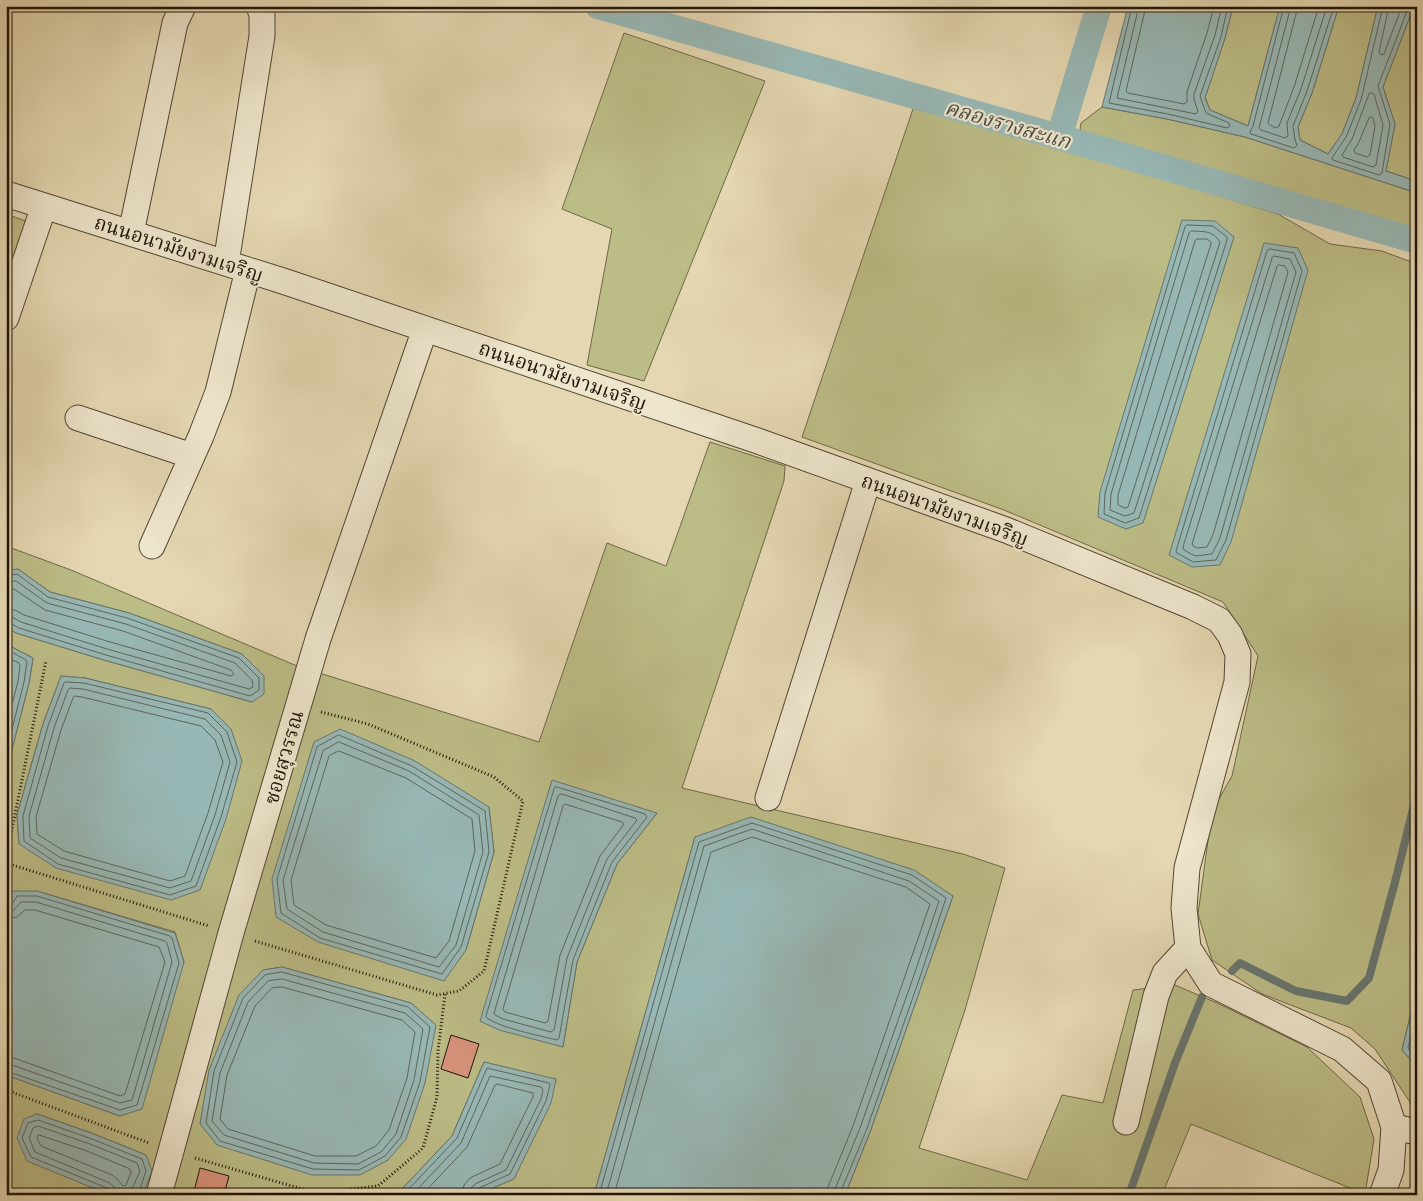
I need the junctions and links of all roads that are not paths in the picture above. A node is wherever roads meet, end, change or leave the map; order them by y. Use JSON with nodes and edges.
{"nodes":[{"id":1,"x":183,"y":6,"type":"edge"},
{"id":2,"x":259,"y":6,"type":"edge"},
{"id":3,"x":6,"y":194,"type":"edge"},
{"id":4,"x":44,"y":206,"type":"junction"},
{"id":5,"x":131,"y":233,"type":"junction"},
{"id":6,"x":237,"y":267,"type":"junction"},
{"id":7,"x":6,"y":318,"type":"edge"},
{"id":8,"x":425,"y":328,"type":"junction"},
{"id":9,"x":78,"y":418,"type":"dead end"},
{"id":10,"x":192,"y":456,"type":"junction"},
{"id":11,"x":868,"y":481,"type":"junction"},
{"id":12,"x":152,"y":546,"type":"dead end"},
{"id":13,"x":768,"y":798,"type":"dead end"},
{"id":14,"x":1188,"y":948,"type":"junction"},
{"id":15,"x":1126,"y":1122,"type":"dead end"},
{"id":16,"x":1405,"y":1130,"type":"edge"},
{"id":17,"x":160,"y":1191,"type":"dead end"},
{"id":18,"x":1382,"y":1195,"type":"edge"}],
"edges":[{"from":1,"to":5,"type":"street"},
{"from":2,"to":6,"type":"street"},
{"from":3,"to":4,"type":"street","name":"ถนนอนามัยงามเจริญ"},
{"from":4,"to":5,"type":"street","name":"ถนนอนามัยงามเจริญ"},
{"from":4,"to":7,"type":"street"},
{"from":5,"to":6,"type":"street","name":"ถนนอนามัยงามเจริญ"},
{"from":6,"to":8,"type":"street","name":"ถนนอนามัยงามเจริญ"},
{"from":6,"to":10,"type":"street"},
{"from":8,"to":11,"type":"street","name":"ถนนอนามัยงามเจริญ"},
{"from":8,"to":17,"type":"street","name":"ซอยสุวรรณ"},
{"from":9,"to":10,"type":"street"},
{"from":10,"to":12,"type":"street"},
{"from":11,"to":13,"type":"street"},
{"from":11,"to":14,"type":"street","name":"ถนนอนามัยงามเจริญ"},
{"from":14,"to":15,"type":"street"},
{"from":14,"to":16,"type":"street","name":"ถนนอนามัยงามเจริญ"},
{"from":16,"to":18,"type":"street","name":"ถนนอนามัยงามเจริญ"}]}
